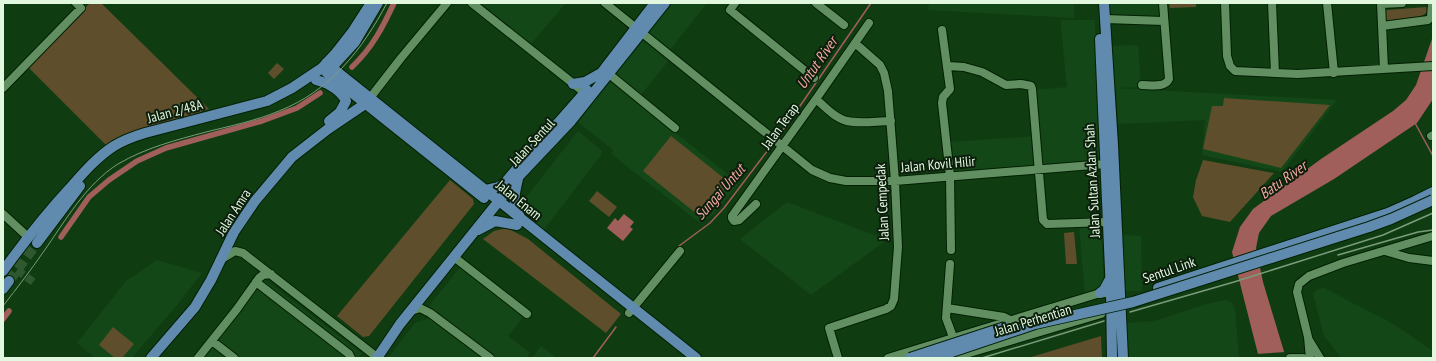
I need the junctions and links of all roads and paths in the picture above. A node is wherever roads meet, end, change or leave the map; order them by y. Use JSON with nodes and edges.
{"nodes":[{"id":1,"x":371,"y":3,"type":"edge"},
{"id":2,"x":378,"y":3,"type":"edge"},
{"id":3,"x":447,"y":3,"type":"edge"},
{"id":4,"x":472,"y":3,"type":"edge"},
{"id":5,"x":605,"y":3,"type":"edge"},
{"id":6,"x":655,"y":3,"type":"edge"},
{"id":7,"x":665,"y":3,"type":"edge"},
{"id":8,"x":735,"y":3,"type":"edge"},
{"id":9,"x":816,"y":3,"type":"edge"},
{"id":10,"x":1098,"y":3,"type":"edge"},
{"id":11,"x":1104,"y":3,"type":"edge"},
{"id":12,"x":1163,"y":3,"type":"edge"},
{"id":13,"x":1225,"y":3,"type":"edge"},
{"id":14,"x":1272,"y":3,"type":"edge"},
{"id":15,"x":1327,"y":3,"type":"edge"},
{"id":16,"x":1381,"y":3,"type":"edge"},
{"id":17,"x":1402,"y":3,"type":"edge"},
{"id":18,"x":1432,"y":3,"type":"edge"},
{"id":19,"x":79,"y":5,"type":"edge"},
{"id":20,"x":1105,"y":19,"type":"junction"},
{"id":21,"x":1164,"y":21,"type":"junction"},
{"id":22,"x":869,"y":23,"type":"dead end"},
{"id":23,"x":844,"y":25,"type":"dead end"},
{"id":24,"x":1382,"y":26,"type":"junction"},
{"id":25,"x":639,"y":30,"type":"junction"},
{"id":26,"x":942,"y":30,"type":"dead end"},
{"id":27,"x":855,"y":43,"type":"junction"},
{"id":28,"x":348,"y":50,"type":"junction"},
{"id":29,"x":948,"y":66,"type":"junction"},
{"id":30,"x":1433,"y":66,"type":"edge"},
{"id":31,"x":327,"y":68,"type":"junction"},
{"id":32,"x":1384,"y":69,"type":"junction"},
{"id":33,"x":605,"y":73,"type":"junction"},
{"id":34,"x":1275,"y":73,"type":"junction"},
{"id":35,"x":1334,"y":73,"type":"junction"},
{"id":36,"x":814,"y":78,"type":"dead end"},
{"id":37,"x":316,"y":80,"type":"junction"},
{"id":38,"x":352,"y":84,"type":"junction"},
{"id":39,"x":573,"y":84,"type":"junction"},
{"id":40,"x":1142,"y":85,"type":"dead end"},
{"id":41,"x":3,"y":88,"type":"edge"},
{"id":42,"x":585,"y":93,"type":"junction"},
{"id":43,"x":816,"y":99,"type":"junction"},
{"id":44,"x":368,"y":101,"type":"junction"},
{"id":45,"x":891,"y":121,"type":"junction"},
{"id":46,"x":675,"y":128,"type":"dead end"},
{"id":47,"x":782,"y":146,"type":"junction"},
{"id":48,"x":292,"y":157,"type":"junction"},
{"id":49,"x":1106,"y":164,"type":"junction"},
{"id":50,"x":1039,"y":169,"type":"junction"},
{"id":51,"x":519,"y":176,"type":"junction"},
{"id":52,"x":950,"y":176,"type":"junction"},
{"id":53,"x":895,"y":181,"type":"junction"},
{"id":54,"x":485,"y":190,"type":"junction"},
{"id":55,"x":1433,"y":192,"type":"edge"},
{"id":56,"x":1433,"y":200,"type":"edge"},
{"id":57,"x":496,"y":204,"type":"junction"},
{"id":58,"x":756,"y":204,"type":"dead end"},
{"id":59,"x":3,"y":214,"type":"edge"},
{"id":60,"x":519,"y":222,"type":"junction"},
{"id":61,"x":1108,"y":222,"type":"junction"},
{"id":62,"x":474,"y":232,"type":"junction"},
{"id":63,"x":1433,"y":236,"type":"edge"},
{"id":64,"x":28,"y":237,"type":"junction"},
{"id":65,"x":37,"y":243,"type":"tunnel mouth"},
{"id":66,"x":951,"y":250,"type":"dead end"},
{"id":67,"x":680,"y":251,"type":"dead end"},
{"id":68,"x":1385,"y":251,"type":"junction"},
{"id":69,"x":454,"y":257,"type":"junction"},
{"id":70,"x":220,"y":260,"type":"junction"},
{"id":71,"x":1433,"y":261,"type":"edge"},
{"id":72,"x":950,"y":264,"type":"dead end"},
{"id":73,"x":3,"y":271,"type":"edge"},
{"id":74,"x":271,"y":274,"type":"junction"},
{"id":75,"x":1110,"y":279,"type":"junction"},
{"id":76,"x":256,"y":282,"type":"junction"},
{"id":77,"x":1116,"y":293,"type":"junction"},
{"id":78,"x":1100,"y":294,"type":"junction"},
{"id":79,"x":423,"y":296,"type":"junction"},
{"id":80,"x":1054,"y":307,"type":"junction"},
{"id":81,"x":947,"y":308,"type":"junction"},
{"id":82,"x":411,"y":311,"type":"junction"},
{"id":83,"x":631,"y":311,"type":"junction"},
{"id":84,"x":1112,"y":311,"type":"junction"},
{"id":85,"x":527,"y":314,"type":"dead end"},
{"id":86,"x":435,"y":316,"type":"junction"},
{"id":87,"x":1011,"y":320,"type":"junction"},
{"id":88,"x":336,"y":325,"type":"junction"},
{"id":89,"x":1059,"y":326,"type":"junction"},
{"id":90,"x":326,"y":336,"type":"junction"},
{"id":91,"x":953,"y":337,"type":"junction"},
{"id":92,"x":1308,"y":338,"type":"junction"},
{"id":93,"x":1015,"y":340,"type":"junction"},
{"id":94,"x":212,"y":341,"type":"junction"},
{"id":95,"x":151,"y":358,"type":"edge"},
{"id":96,"x":198,"y":358,"type":"edge"},
{"id":97,"x":234,"y":358,"type":"edge"},
{"id":98,"x":351,"y":358,"type":"edge"},
{"id":99,"x":377,"y":358,"type":"edge"},
{"id":100,"x":490,"y":358,"type":"edge"},
{"id":101,"x":685,"y":358,"type":"edge"},
{"id":102,"x":696,"y":358,"type":"edge"},
{"id":103,"x":838,"y":358,"type":"edge"},
{"id":104,"x":888,"y":358,"type":"edge"},
{"id":105,"x":910,"y":358,"type":"edge"},
{"id":106,"x":934,"y":358,"type":"edge"},
{"id":107,"x":952,"y":358,"type":"edge"},
{"id":108,"x":1112,"y":358,"type":"edge"},
{"id":109,"x":1123,"y":358,"type":"edge"},
{"id":110,"x":1290,"y":358,"type":"edge"},
{"id":111,"x":1294,"y":358,"type":"edge"},
{"id":112,"x":1304,"y":358,"type":"edge"},
{"id":113,"x":1310,"y":358,"type":"edge"},
{"id":114,"x":1320,"y":358,"type":"edge"}],
"edges":[{"from":1,"to":31,"type":"main road","name":"Jalan 2/48A"},
{"from":2,"to":28,"type":"main road","name":"Jalan 2/48A"},
{"from":3,"to":44,"type":"street"},
{"from":4,"to":39,"type":"street"},
{"from":5,"to":25,"type":"street","name":"Jalan Kovil Hilir"},
{"from":6,"to":25,"type":"main road","name":"Jalan Sentul"},
{"from":7,"to":25,"type":"main road","name":"Jalan Sentul"},
{"from":8,"to":36,"type":"street"},
{"from":9,"to":23,"type":"street"},
{"from":10,"to":49,"type":"main road","name":"Jalan Sultan Azlan Shah"},
{"from":11,"to":20,"type":"main road","name":"Jalan Sultan Azlan Shah"},
{"from":12,"to":21,"type":"street"},
{"from":13,"to":34,"type":"street"},
{"from":14,"to":34,"type":"street"},
{"from":15,"to":35,"type":"street"},
{"from":16,"to":17,"type":"street"},
{"from":16,"to":24,"type":"street"},
{"from":18,"to":24,"type":"street"},
{"from":19,"to":41,"type":"street"},
{"from":20,"to":21,"type":"street"},
{"from":20,"to":77,"type":"main road","name":"Jalan Sultan Azlan Shah"},
{"from":21,"to":40,"type":"street"},
{"from":22,"to":27,"type":"street","name":"Jalan Terap"},
{"from":24,"to":32,"type":"street"},
{"from":25,"to":33,"type":"main road","name":"Jalan Sentul"},
{"from":25,"to":47,"type":"street","name":"Jalan Kovil Hilir"},
{"from":26,"to":29,"type":"street"},
{"from":27,"to":43,"type":"street","name":"Jalan Terap"},
{"from":27,"to":45,"type":"street","name":"Jalan Cempedak"},
{"from":28,"to":31,"type":"main road","name":"Jalan 2/48A"},
{"from":28,"to":38,"type":"main road"},
{"from":29,"to":50,"type":"street"},
{"from":29,"to":52,"type":"street"},
{"from":30,"to":32,"type":"street"},
{"from":31,"to":37,"type":"main road","name":"Jalan 2/48A"},
{"from":31,"to":38,"type":"main road","name":"Jalan Enam"},
{"from":31,"to":44,"type":"main road","name":"Jalan Enam"},
{"from":31,"to":64,"type":"main road","name":"Jalan 2/48A"},
{"from":32,"to":35,"type":"street"},
{"from":33,"to":39,"type":"main road"},
{"from":33,"to":42,"type":"main road","name":"Jalan Sentul"},
{"from":33,"to":46,"type":"street"},
{"from":33,"to":51,"type":"main road","name":"Jalan Sentul"},
{"from":34,"to":35,"type":"street"},
{"from":37,"to":48,"type":"main road"},
{"from":37,"to":65,"type":"main road","name":"Jalan 2/48A"},
{"from":38,"to":44,"type":"main road","name":"Jalan Enam"},
{"from":39,"to":42,"type":"street"},
{"from":42,"to":54,"type":"main road","name":"Jalan Sentul"},
{"from":43,"to":45,"type":"street"},
{"from":43,"to":47,"type":"street","name":"Jalan Terap"},
{"from":44,"to":48,"type":"main road","name":"Jalan Amra"},
{"from":44,"to":54,"type":"main road","name":"Jalan Enam"},
{"from":44,"to":57,"type":"main road","name":"Jalan Enam"},
{"from":45,"to":53,"type":"street","name":"Jalan Cempedak"},
{"from":47,"to":53,"type":"street","name":"Jalan Kovil Hilir"},
{"from":47,"to":58,"type":"street","name":"Jalan Terap"},
{"from":48,"to":70,"type":"main road","name":"Jalan Amra"},
{"from":49,"to":50,"type":"street","name":"Jalan Kovil Hilir"},
{"from":49,"to":61,"type":"main road","name":"Jalan Sultan Azlan Shah"},
{"from":50,"to":52,"type":"street","name":"Jalan Kovil Hilir"},
{"from":50,"to":61,"type":"street"},
{"from":51,"to":57,"type":"main road","name":"Jalan Sentul"},
{"from":51,"to":60,"type":"main road"},
{"from":52,"to":53,"type":"street","name":"Jalan Kovil Hilir"},
{"from":52,"to":66,"type":"street"},
{"from":53,"to":103,"type":"street","name":"Jalan Cempedak"},
{"from":54,"to":57,"type":"main road","name":"Jalan Enam"},
{"from":55,"to":105,"type":"main road","name":"Sentul Link","bridge":true},
{"from":56,"to":106,"type":"main road","name":"Sentul Link","bridge":true},
{"from":57,"to":60,"type":"main road","name":"Jalan Enam"},
{"from":57,"to":62,"type":"main road","name":"Jalan Sentul"},
{"from":59,"to":64,"type":"street"},
{"from":60,"to":62,"type":"main road"},
{"from":60,"to":83,"type":"main road","name":"Jalan Enam"},
{"from":61,"to":75,"type":"main road","name":"Jalan Sultan Azlan Shah"},
{"from":62,"to":69,"type":"main road","name":"Jalan Sentul"},
{"from":63,"to":68,"type":"street"},
{"from":64,"to":73,"type":"main road","name":"Jalan 2/48A"},
{"from":67,"to":83,"type":"street"},
{"from":68,"to":71,"type":"street"},
{"from":68,"to":92,"type":"street"},
{"from":69,"to":79,"type":"main road","name":"Jalan Sentul"},
{"from":69,"to":85,"type":"street"},
{"from":70,"to":74,"type":"street"},
{"from":70,"to":95,"type":"main road","name":"Jalan Amra"},
{"from":72,"to":81,"type":"street"},
{"from":74,"to":76,"type":"street"},
{"from":74,"to":88,"type":"street"},
{"from":75,"to":77,"type":"main road","name":"Jalan Sultan Azlan Shah"},
{"from":75,"to":78,"type":"main road"},
{"from":76,"to":90,"type":"street"},
{"from":76,"to":94,"type":"street"},
{"from":77,"to":78,"type":"street","name":"Jalan Perhentian"},
{"from":77,"to":84,"type":"main road","name":"Jalan Sultan Azlan Shah"},
{"from":78,"to":80,"type":"street","name":"Jalan Perhentian"},
{"from":79,"to":82,"type":"main road","name":"Jalan Sentul"},
{"from":79,"to":86,"type":"street"},
{"from":80,"to":87,"type":"street","name":"Jalan Perhentian"},
{"from":80,"to":89,"type":"street"},
{"from":81,"to":87,"type":"street","name":"Jalan Perhentian"},
{"from":81,"to":91,"type":"street"},
{"from":82,"to":86,"type":"street"},
{"from":82,"to":99,"type":"main road","name":"Jalan Sentul"},
{"from":83,"to":101,"type":"main road","name":"Jalan Enam"},
{"from":83,"to":102,"type":"main road","name":"Jalan Enam"},
{"from":84,"to":89,"type":"street","name":"Jalan Perhentian"},
{"from":84,"to":108,"type":"main road","name":"Jalan Sultan Azlan Shah"},
{"from":84,"to":109,"type":"main road","name":"Jalan Sultan Azlan Shah"},
{"from":86,"to":100,"type":"street"},
{"from":87,"to":91,"type":"street","name":"Jalan Perhentian"},
{"from":87,"to":93,"type":"street"},
{"from":88,"to":90,"type":"street"},
{"from":88,"to":99,"type":"street"},
{"from":89,"to":93,"type":"street","name":"Jalan Perhentian"},
{"from":90,"to":98,"type":"street"},
{"from":91,"to":104,"type":"street","name":"Jalan Perhentian"},
{"from":92,"to":113,"type":"street"},
{"from":92,"to":114,"type":"street"},
{"from":93,"to":107,"type":"street","name":"Jalan Perhentian"},
{"from":94,"to":96,"type":"street"},
{"from":94,"to":97,"type":"street"},
{"from":110,"to":111,"type":"street"},
{"from":111,"to":112,"type":"street"}]}
